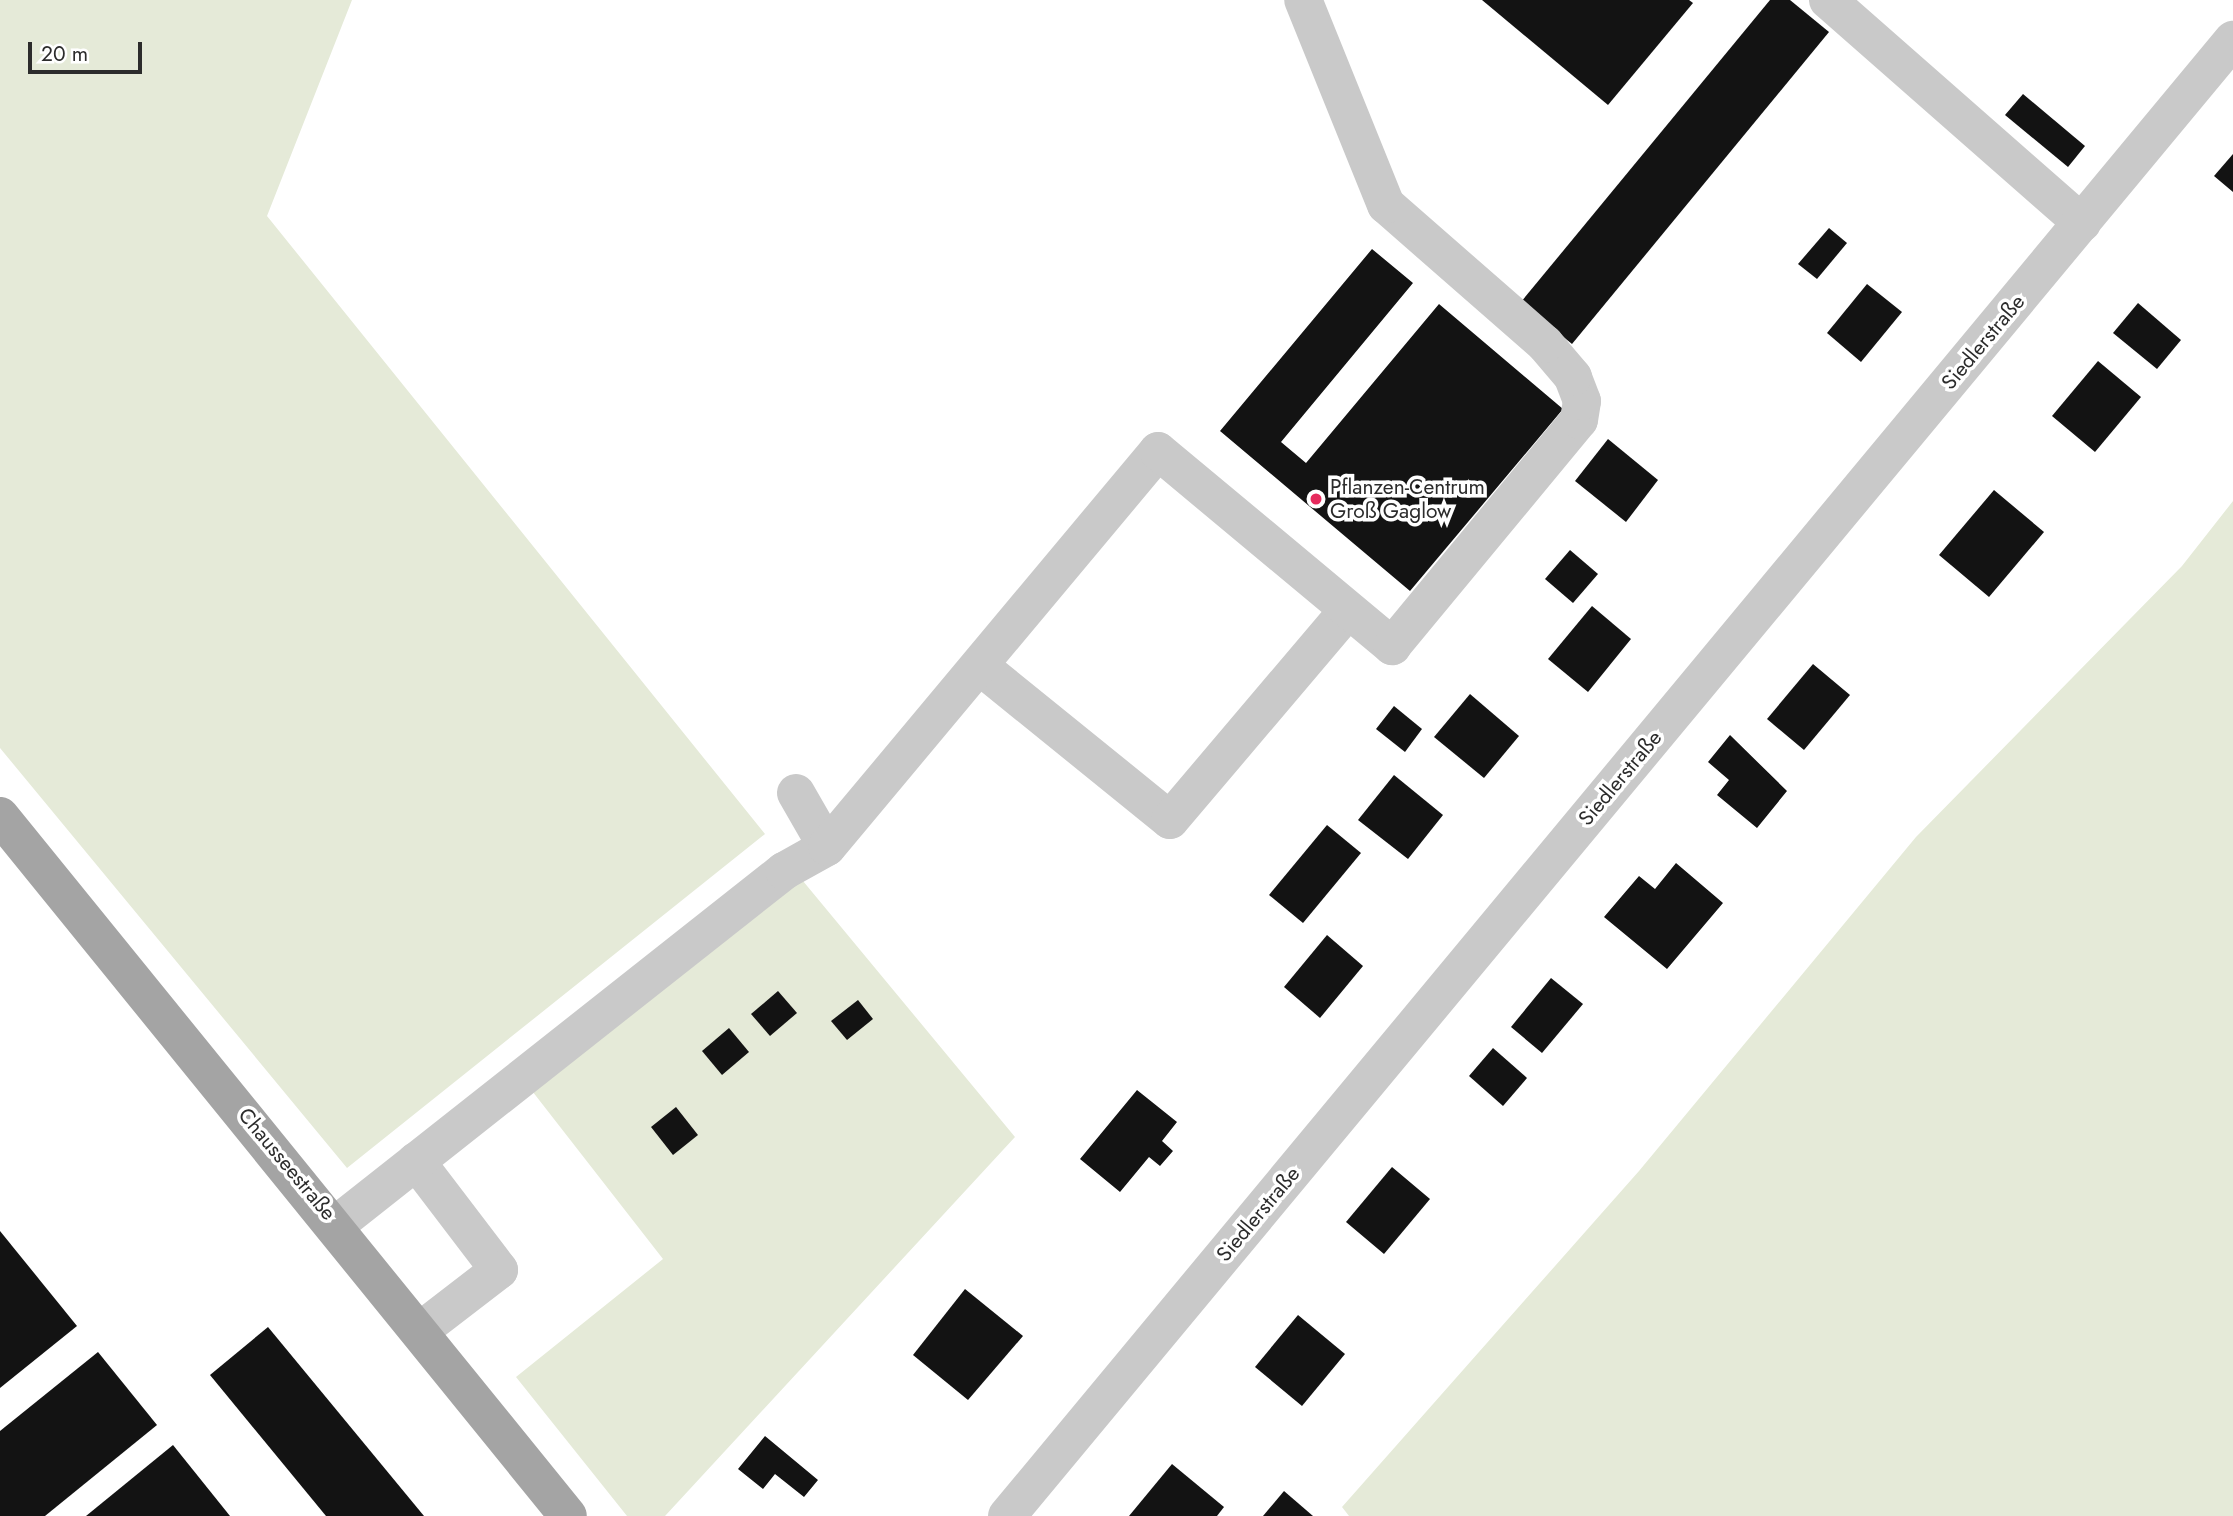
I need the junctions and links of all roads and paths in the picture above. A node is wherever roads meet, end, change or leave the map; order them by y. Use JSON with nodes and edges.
{"nodes":[{"id":1,"x":1303,"y":0,"type":"edge"},
{"id":2,"x":1828,"y":0,"type":"edge"},
{"id":3,"x":2233,"y":40,"type":"edge"},
{"id":4,"x":2082,"y":223,"type":"junction"},
{"id":5,"x":1348,"y":610,"type":"junction"},
{"id":6,"x":981,"y":667,"type":"junction"},
{"id":7,"x":796,"y":793,"type":"dead end"},
{"id":8,"x":0,"y":816,"type":"edge"},
{"id":9,"x":827,"y":847,"type":"junction"},
{"id":10,"x":416,"y":1161,"type":"junction"},
{"id":11,"x":337,"y":1224,"type":"junction"},
{"id":12,"x":421,"y":1330,"type":"junction"},
{"id":13,"x":568,"y":1516,"type":"edge"},
{"id":14,"x":1007,"y":1516,"type":"edge"}],
"edges":[{"from":1,"to":5,"type":"street"},
{"from":2,"to":4,"type":"street"},
{"from":3,"to":4,"type":"street","name":"Siedlerstraße"},
{"from":4,"to":14,"type":"street","name":"Siedlerstraße"},
{"from":5,"to":6,"type":"street"},
{"from":5,"to":6,"type":"street"},
{"from":6,"to":9,"type":"street"},
{"from":7,"to":9,"type":"street"},
{"from":8,"to":11,"type":"main road","name":"Chausseestraße"},
{"from":9,"to":10,"type":"street"},
{"from":10,"to":11,"type":"street"},
{"from":10,"to":12,"type":"street"},
{"from":11,"to":12,"type":"main road","name":"Chausseestraße"},
{"from":12,"to":13,"type":"main road","name":"Chausseestraße"}]}
